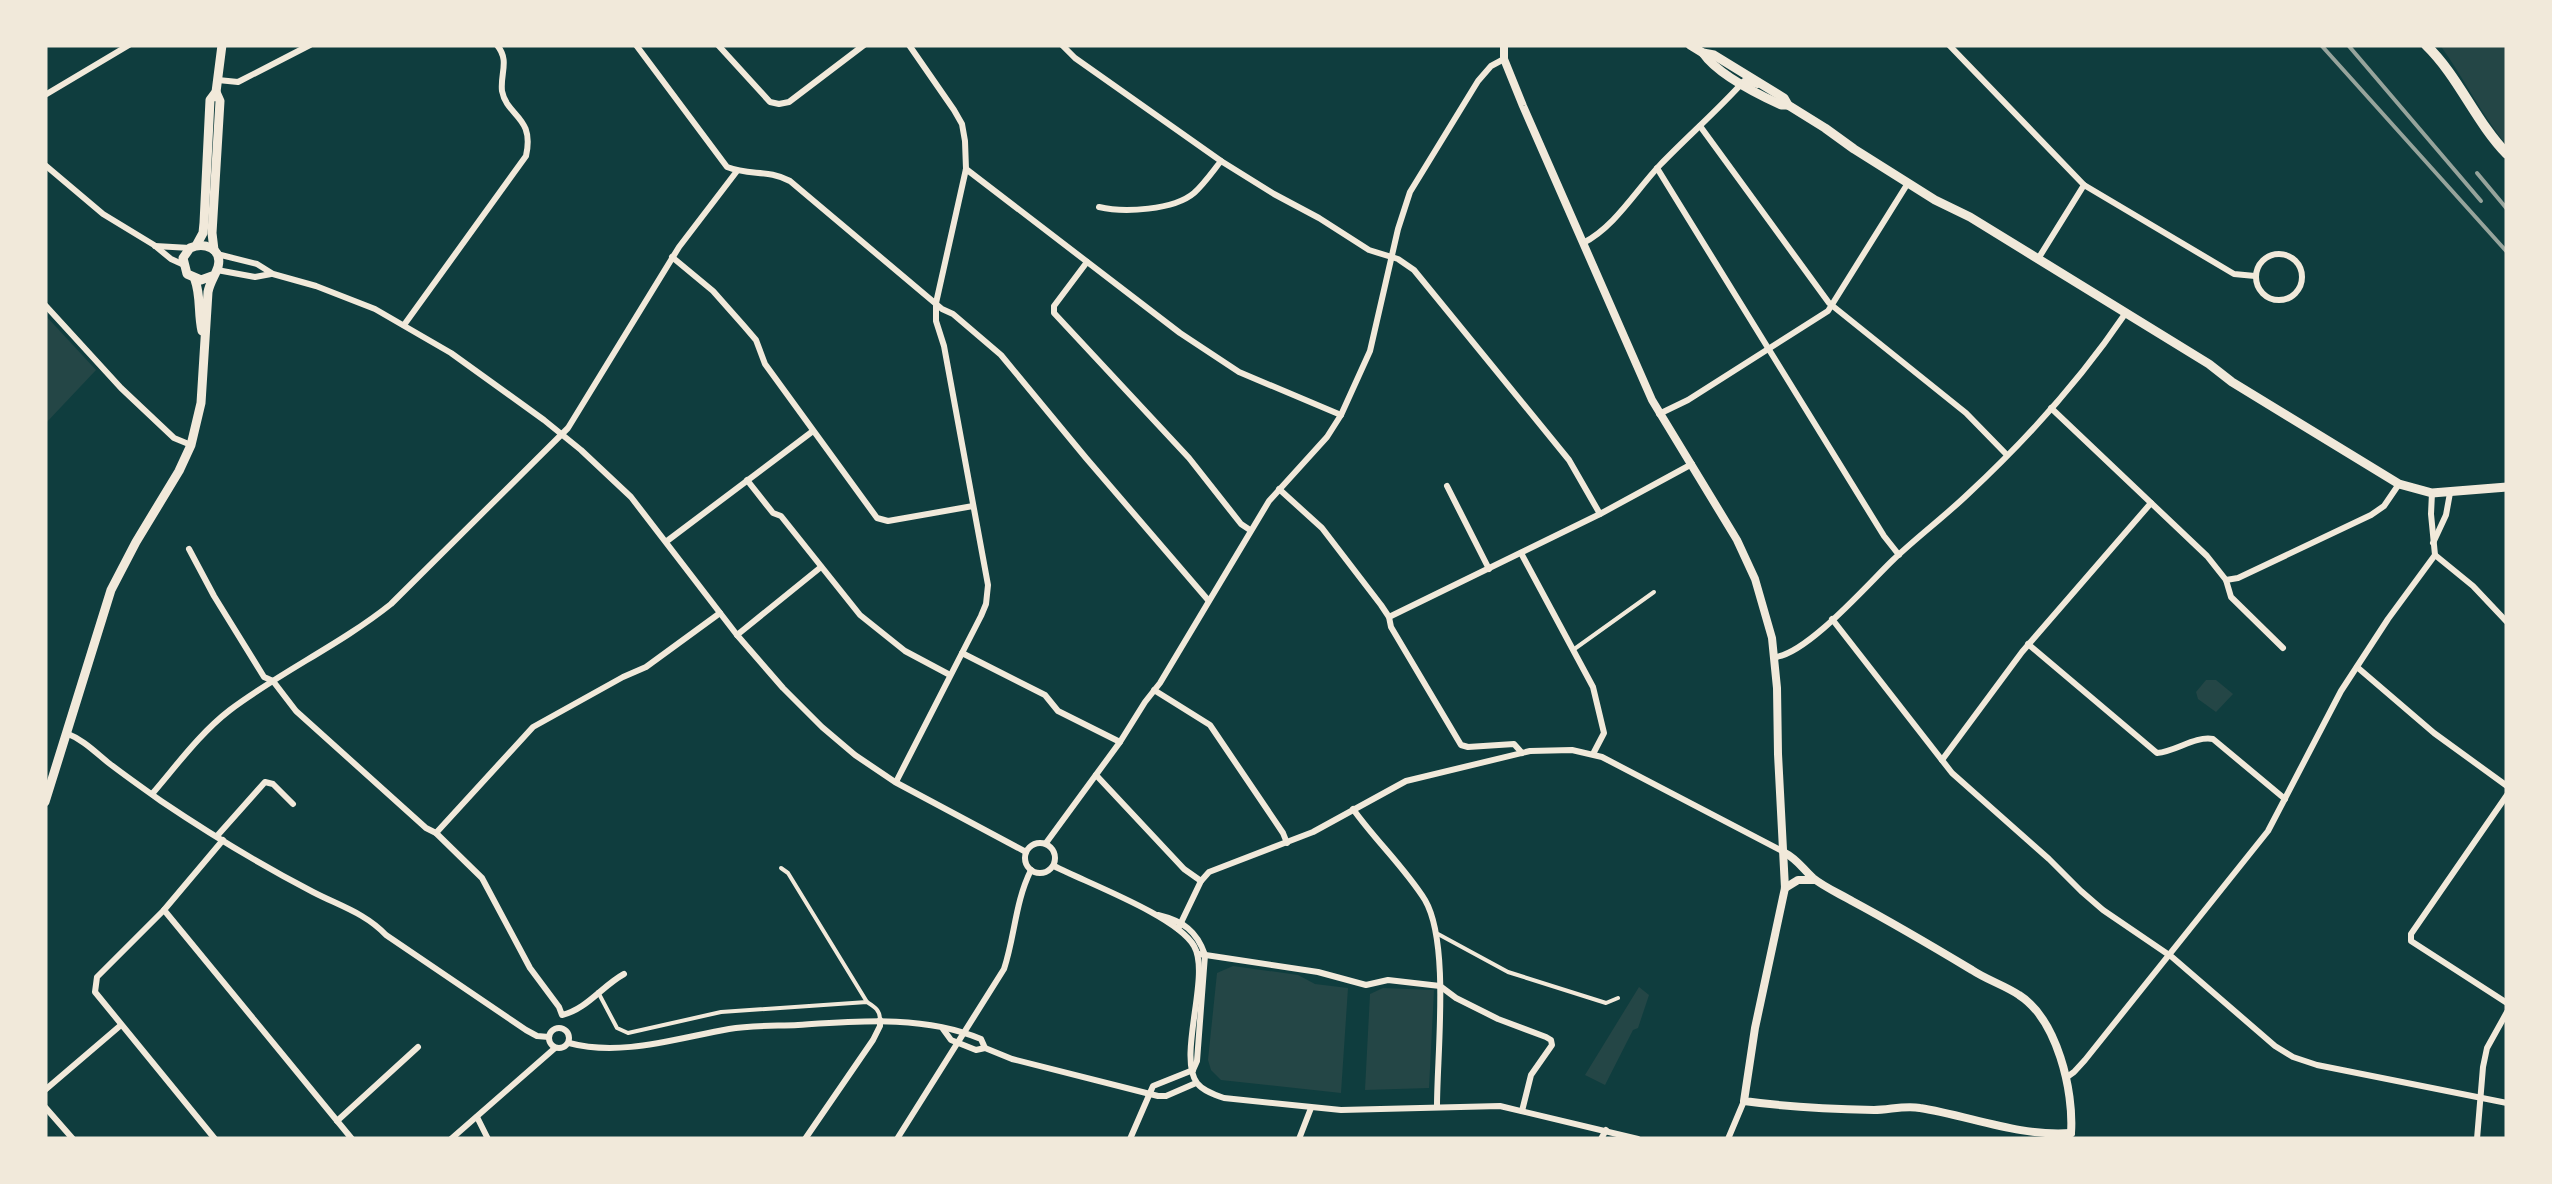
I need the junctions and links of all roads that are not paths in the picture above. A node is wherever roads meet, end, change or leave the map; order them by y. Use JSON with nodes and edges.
{"nodes":[{"id":1,"x":129,"y":45,"type":"edge"},
{"id":2,"x":222,"y":45,"type":"edge"},
{"id":3,"x":310,"y":45,"type":"edge"},
{"id":4,"x":497,"y":45,"type":"edge"},
{"id":5,"x":636,"y":45,"type":"edge"},
{"id":6,"x":718,"y":45,"type":"edge"},
{"id":7,"x":864,"y":45,"type":"edge"},
{"id":8,"x":909,"y":45,"type":"edge"},
{"id":9,"x":1062,"y":45,"type":"edge"},
{"id":10,"x":1504,"y":45,"type":"edge"},
{"id":11,"x":1690,"y":45,"type":"edge"},
{"id":12,"x":1949,"y":45,"type":"edge"},
{"id":13,"x":2426,"y":45,"type":"edge"},
{"id":14,"x":117,"y":48,"type":"edge"},
{"id":15,"x":1703,"y":53,"type":"junction"},
{"id":16,"x":1504,"y":58,"type":"junction"},
{"id":17,"x":218,"y":80,"type":"junction"},
{"id":18,"x":1742,"y":84,"type":"junction"},
{"id":19,"x":1761,"y":84,"type":"junction"},
{"id":20,"x":216,"y":92,"type":"junction"},
{"id":21,"x":45,"y":95,"type":"edge"},
{"id":22,"x":1788,"y":105,"type":"junction"},
{"id":23,"x":1700,"y":126,"type":"junction"},
{"id":24,"x":2507,"y":154,"type":"edge"},
{"id":25,"x":1221,"y":161,"type":"junction"},
{"id":26,"x":45,"y":165,"type":"edge"},
{"id":27,"x":1657,"y":168,"type":"junction"},
{"id":28,"x":966,"y":169,"type":"junction"},
{"id":29,"x":738,"y":171,"type":"junction"},
{"id":30,"x":1908,"y":183,"type":"junction"},
{"id":31,"x":2084,"y":186,"type":"junction"},
{"id":32,"x":1099,"y":207,"type":"dead end"},
{"id":33,"x":1583,"y":243,"type":"junction"},
{"id":34,"x":154,"y":246,"type":"junction"},
{"id":35,"x":193,"y":246,"type":"junction"},
{"id":36,"x":216,"y":252,"type":"junction"},
{"id":37,"x":672,"y":256,"type":"junction"},
{"id":38,"x":1392,"y":257,"type":"junction"},
{"id":39,"x":2038,"y":259,"type":"junction"},
{"id":40,"x":1087,"y":262,"type":"junction"},
{"id":41,"x":182,"y":264,"type":"junction"},
{"id":42,"x":215,"y":273,"type":"junction"},
{"id":43,"x":272,"y":274,"type":"junction"},
{"id":44,"x":2255,"y":276,"type":"junction"},
{"id":45,"x":195,"y":280,"type":"junction"},
{"id":46,"x":936,"y":303,"type":"junction"},
{"id":47,"x":45,"y":305,"type":"edge"},
{"id":48,"x":1832,"y":306,"type":"junction"},
{"id":49,"x":2125,"y":314,"type":"junction"},
{"id":50,"x":404,"y":325,"type":"junction"},
{"id":51,"x":204,"y":340,"type":"junction"},
{"id":52,"x":1770,"y":350,"type":"junction"},
{"id":53,"x":2051,"y":408,"type":"junction"},
{"id":54,"x":1659,"y":414,"type":"junction"},
{"id":55,"x":1341,"y":415,"type":"junction"},
{"id":56,"x":813,"y":431,"type":"junction"},
{"id":57,"x":562,"y":434,"type":"junction"},
{"id":58,"x":191,"y":445,"type":"junction"},
{"id":59,"x":2008,"y":455,"type":"junction"},
{"id":60,"x":1692,"y":464,"type":"junction"},
{"id":61,"x":747,"y":480,"type":"junction"},
{"id":62,"x":2399,"y":484,"type":"junction"},
{"id":63,"x":1447,"y":486,"type":"dead end"},
{"id":64,"x":2507,"y":487,"type":"edge"},
{"id":65,"x":1279,"y":489,"type":"junction"},
{"id":66,"x":2432,"y":493,"type":"junction"},
{"id":67,"x":2450,"y":493,"type":"junction"},
{"id":68,"x":2151,"y":503,"type":"junction"},
{"id":69,"x":972,"y":506,"type":"junction"},
{"id":70,"x":1600,"y":514,"type":"junction"},
{"id":71,"x":1250,"y":530,"type":"junction"},
{"id":72,"x":667,"y":542,"type":"junction"},
{"id":73,"x":2433,"y":544,"type":"junction"},
{"id":74,"x":190,"y":549,"type":"dead end"},
{"id":75,"x":1520,"y":554,"type":"junction"},
{"id":76,"x":1899,"y":555,"type":"junction"},
{"id":77,"x":2435,"y":556,"type":"junction"},
{"id":78,"x":822,"y":567,"type":"junction"},
{"id":79,"x":1489,"y":569,"type":"junction"},
{"id":80,"x":2226,"y":580,"type":"junction"},
{"id":81,"x":1654,"y":592,"type":"dead end"},
{"id":82,"x":1208,"y":600,"type":"junction"},
{"id":83,"x":720,"y":613,"type":"junction"},
{"id":84,"x":1389,"y":617,"type":"junction"},
{"id":85,"x":1832,"y":619,"type":"junction"},
{"id":86,"x":2507,"y":622,"type":"edge"},
{"id":87,"x":737,"y":635,"type":"junction"},
{"id":88,"x":2028,"y":644,"type":"junction"},
{"id":89,"x":2283,"y":648,"type":"dead end"},
{"id":90,"x":1573,"y":651,"type":"junction"},
{"id":91,"x":962,"y":653,"type":"junction"},
{"id":92,"x":1775,"y":657,"type":"junction"},
{"id":93,"x":2357,"y":667,"type":"junction"},
{"id":94,"x":950,"y":676,"type":"junction"},
{"id":95,"x":273,"y":681,"type":"junction"},
{"id":96,"x":1154,"y":690,"type":"junction"},
{"id":97,"x":66,"y":734,"type":"junction"},
{"id":98,"x":1120,"y":742,"type":"junction"},
{"id":99,"x":1522,"y":752,"type":"junction"},
{"id":100,"x":1594,"y":754,"type":"junction"},
{"id":101,"x":1942,"y":760,"type":"junction"},
{"id":102,"x":1096,"y":775,"type":"junction"},
{"id":103,"x":896,"y":782,"type":"junction"},
{"id":104,"x":47,"y":786,"type":"edge"},
{"id":105,"x":2507,"y":786,"type":"edge"},
{"id":106,"x":152,"y":794,"type":"junction"},
{"id":107,"x":2507,"y":795,"type":"edge"},
{"id":108,"x":2285,"y":798,"type":"junction"},
{"id":109,"x":45,"y":802,"type":"edge"},
{"id":110,"x":292,"y":804,"type":"dead end"},
{"id":111,"x":1353,"y":809,"type":"junction"},
{"id":112,"x":436,"y":833,"type":"junction"},
{"id":113,"x":220,"y":838,"type":"junction"},
{"id":114,"x":1287,"y":843,"type":"junction"},
{"id":115,"x":1046,"y":844,"type":"junction"},
{"id":116,"x":1026,"y":852,"type":"junction"},
{"id":117,"x":1784,"y":853,"type":"junction"},
{"id":118,"x":1054,"y":866,"type":"junction"},
{"id":119,"x":781,"y":868,"type":"dead end"},
{"id":120,"x":1031,"y":870,"type":"junction"},
{"id":121,"x":1815,"y":880,"type":"junction"},
{"id":122,"x":1201,"y":881,"type":"junction"},
{"id":123,"x":1786,"y":888,"type":"junction"},
{"id":124,"x":164,"y":910,"type":"junction"},
{"id":125,"x":1179,"y":925,"type":"junction"},
{"id":126,"x":1438,"y":934,"type":"junction"},
{"id":127,"x":1202,"y":954,"type":"junction"},
{"id":128,"x":2168,"y":954,"type":"junction"},
{"id":129,"x":624,"y":974,"type":"dead end"},
{"id":130,"x":1440,"y":986,"type":"junction"},
{"id":131,"x":598,"y":992,"type":"junction"},
{"id":132,"x":1456,"y":998,"type":"junction"},
{"id":133,"x":1618,"y":998,"type":"dead end"},
{"id":134,"x":866,"y":1002,"type":"junction"},
{"id":135,"x":2507,"y":1003,"type":"edge"},
{"id":136,"x":1439,"y":1006,"type":"junction"},
{"id":137,"x":2507,"y":1012,"type":"edge"},
{"id":138,"x":562,"y":1015,"type":"junction"},
{"id":139,"x":880,"y":1020,"type":"junction"},
{"id":140,"x":122,"y":1025,"type":"junction"},
{"id":141,"x":561,"y":1028,"type":"junction"},
{"id":142,"x":944,"y":1028,"type":"junction"},
{"id":143,"x":966,"y":1032,"type":"junction"},
{"id":144,"x":549,"y":1037,"type":"junction"},
{"id":145,"x":568,"y":1043,"type":"junction"},
{"id":146,"x":959,"y":1044,"type":"junction"},
{"id":147,"x":418,"y":1047,"type":"dead end"},
{"id":148,"x":555,"y":1048,"type":"junction"},
{"id":149,"x":984,"y":1048,"type":"junction"},
{"id":150,"x":1193,"y":1070,"type":"junction"},
{"id":151,"x":2066,"y":1076,"type":"junction"},
{"id":152,"x":1196,"y":1083,"type":"junction"},
{"id":153,"x":45,"y":1090,"type":"edge"},
{"id":154,"x":1149,"y":1093,"type":"junction"},
{"id":155,"x":2479,"y":1098,"type":"junction"},
{"id":156,"x":1744,"y":1100,"type":"junction"},
{"id":157,"x":2507,"y":1103,"type":"edge"},
{"id":158,"x":1437,"y":1106,"type":"junction"},
{"id":159,"x":45,"y":1107,"type":"edge"},
{"id":160,"x":1310,"y":1108,"type":"junction"},
{"id":161,"x":1522,"y":1111,"type":"junction"},
{"id":162,"x":476,"y":1117,"type":"junction"},
{"id":163,"x":337,"y":1121,"type":"junction"},
{"id":164,"x":1606,"y":1130,"type":"junction"},
{"id":165,"x":2069,"y":1136,"type":"edge"},
{"id":166,"x":2080,"y":1138,"type":"edge"},
{"id":167,"x":73,"y":1139,"type":"edge"},
{"id":168,"x":216,"y":1139,"type":"edge"},
{"id":169,"x":352,"y":1139,"type":"edge"},
{"id":170,"x":451,"y":1139,"type":"edge"},
{"id":171,"x":488,"y":1139,"type":"edge"},
{"id":172,"x":805,"y":1139,"type":"edge"},
{"id":173,"x":897,"y":1139,"type":"edge"},
{"id":174,"x":1130,"y":1139,"type":"edge"},
{"id":175,"x":1300,"y":1139,"type":"edge"},
{"id":176,"x":1601,"y":1139,"type":"edge"},
{"id":177,"x":1638,"y":1139,"type":"edge"},
{"id":178,"x":1728,"y":1139,"type":"edge"},
{"id":179,"x":2477,"y":1139,"type":"edge"}],
"edges":[{"from":1,"to":14,"type":"street"},
{"from":2,"to":17,"type":"main road"},
{"from":3,"to":17,"type":"street"},
{"from":4,"to":50,"type":"street"},
{"from":5,"to":29,"type":"street"},
{"from":6,"to":7,"type":"street"},
{"from":8,"to":28,"type":"street"},
{"from":9,"to":25,"type":"street"},
{"from":10,"to":16,"type":"street"},
{"from":11,"to":15,"type":"main road"},
{"from":12,"to":31,"type":"street"},
{"from":13,"to":24,"type":"main road"},
{"from":14,"to":21,"type":"street"},
{"from":15,"to":18,"type":"main road"},
{"from":15,"to":19,"type":"main road"},
{"from":16,"to":33,"type":"street"},
{"from":16,"to":38,"type":"street"},
{"from":17,"to":20,"type":"main road"},
{"from":18,"to":19,"type":"street"},
{"from":18,"to":22,"type":"main road"},
{"from":18,"to":23,"type":"street"},
{"from":19,"to":22,"type":"main road"},
{"from":20,"to":35,"type":"main road"},
{"from":20,"to":36,"type":"main road"},
{"from":22,"to":30,"type":"main road"},
{"from":23,"to":27,"type":"street"},
{"from":23,"to":48,"type":"street"},
{"from":25,"to":32,"type":"street"},
{"from":25,"to":38,"type":"street"},
{"from":26,"to":34,"type":"street"},
{"from":27,"to":33,"type":"street"},
{"from":27,"to":52,"type":"street"},
{"from":28,"to":40,"type":"street"},
{"from":28,"to":46,"type":"street"},
{"from":29,"to":37,"type":"street"},
{"from":29,"to":46,"type":"street"},
{"from":30,"to":39,"type":"main road"},
{"from":30,"to":48,"type":"street"},
{"from":31,"to":39,"type":"street"},
{"from":31,"to":44,"type":"street"},
{"from":33,"to":54,"type":"street"},
{"from":34,"to":35,"type":"street"},
{"from":34,"to":41,"type":"street"},
{"from":35,"to":36,"type":"main road"},
{"from":35,"to":41,"type":"main road"},
{"from":36,"to":42,"type":"main road"},
{"from":36,"to":43,"type":"street"},
{"from":37,"to":56,"type":"street"},
{"from":37,"to":57,"type":"street"},
{"from":38,"to":55,"type":"street"},
{"from":38,"to":70,"type":"street"},
{"from":39,"to":49,"type":"main road"},
{"from":40,"to":55,"type":"street"},
{"from":40,"to":71,"type":"street"},
{"from":41,"to":45,"type":"main road"},
{"from":42,"to":43,"type":"street"},
{"from":42,"to":45,"type":"main road"},
{"from":42,"to":51,"type":"main road"},
{"from":43,"to":50,"type":"street"},
{"from":44,"to":44,"type":"street"},
{"from":45,"to":51,"type":"main road"},
{"from":46,"to":69,"type":"street"},
{"from":46,"to":82,"type":"street"},
{"from":47,"to":58,"type":"street"},
{"from":48,"to":52,"type":"street"},
{"from":48,"to":59,"type":"street"},
{"from":49,"to":53,"type":"street"},
{"from":49,"to":62,"type":"main road"},
{"from":50,"to":57,"type":"street"},
{"from":51,"to":58,"type":"main road"},
{"from":52,"to":54,"type":"street"},
{"from":52,"to":76,"type":"street"},
{"from":53,"to":59,"type":"street"},
{"from":53,"to":68,"type":"street"},
{"from":54,"to":60,"type":"street"},
{"from":55,"to":65,"type":"street"},
{"from":56,"to":61,"type":"street"},
{"from":56,"to":69,"type":"street"},
{"from":57,"to":72,"type":"street"},
{"from":57,"to":95,"type":"street"},
{"from":58,"to":97,"type":"main road"},
{"from":59,"to":76,"type":"street"},
{"from":60,"to":70,"type":"street"},
{"from":60,"to":92,"type":"street"},
{"from":61,"to":72,"type":"street"},
{"from":61,"to":78,"type":"street"},
{"from":62,"to":66,"type":"main road"},
{"from":62,"to":80,"type":"street"},
{"from":63,"to":79,"type":"street"},
{"from":64,"to":67,"type":"main road"},
{"from":65,"to":71,"type":"street"},
{"from":65,"to":84,"type":"street"},
{"from":66,"to":67,"type":"main road"},
{"from":66,"to":73,"type":"street"},
{"from":67,"to":73,"type":"street"},
{"from":68,"to":80,"type":"street"},
{"from":68,"to":88,"type":"street"},
{"from":69,"to":91,"type":"street"},
{"from":70,"to":75,"type":"street"},
{"from":71,"to":82,"type":"street"},
{"from":72,"to":83,"type":"street"},
{"from":73,"to":77,"type":"street"},
{"from":74,"to":95,"type":"street"},
{"from":75,"to":79,"type":"street"},
{"from":75,"to":90,"type":"street"},
{"from":76,"to":85,"type":"street"},
{"from":77,"to":86,"type":"street"},
{"from":77,"to":93,"type":"street"},
{"from":78,"to":87,"type":"street"},
{"from":78,"to":94,"type":"street"},
{"from":79,"to":84,"type":"street"},
{"from":80,"to":89,"type":"street"},
{"from":81,"to":90,"type":"lane"},
{"from":82,"to":96,"type":"street"},
{"from":83,"to":87,"type":"street"},
{"from":83,"to":112,"type":"street"},
{"from":84,"to":99,"type":"street"},
{"from":85,"to":92,"type":"street"},
{"from":85,"to":101,"type":"street"},
{"from":87,"to":103,"type":"street"},
{"from":88,"to":101,"type":"street"},
{"from":88,"to":108,"type":"street"},
{"from":90,"to":100,"type":"street"},
{"from":91,"to":94,"type":"street"},
{"from":91,"to":98,"type":"street"},
{"from":92,"to":117,"type":"street"},
{"from":93,"to":105,"type":"street"},
{"from":93,"to":108,"type":"street"},
{"from":94,"to":103,"type":"street"},
{"from":95,"to":106,"type":"street"},
{"from":95,"to":112,"type":"street"},
{"from":96,"to":98,"type":"street"},
{"from":96,"to":114,"type":"street"},
{"from":97,"to":104,"type":"main road"},
{"from":97,"to":106,"type":"street"},
{"from":98,"to":102,"type":"street"},
{"from":99,"to":100,"type":"street"},
{"from":99,"to":111,"type":"street"},
{"from":100,"to":117,"type":"street"},
{"from":101,"to":128,"type":"street"},
{"from":102,"to":115,"type":"street"},
{"from":102,"to":122,"type":"street"},
{"from":103,"to":116,"type":"street"},
{"from":104,"to":109,"type":"main road"},
{"from":106,"to":113,"type":"street"},
{"from":107,"to":135,"type":"street"},
{"from":108,"to":128,"type":"street"},
{"from":110,"to":113,"type":"street"},
{"from":111,"to":114,"type":"street"},
{"from":111,"to":126,"type":"street"},
{"from":112,"to":138,"type":"street"},
{"from":113,"to":124,"type":"street"},
{"from":113,"to":144,"type":"street"},
{"from":114,"to":122,"type":"street"},
{"from":115,"to":116,"type":"street"},
{"from":115,"to":118,"type":"street"},
{"from":116,"to":120,"type":"street"},
{"from":117,"to":121,"type":"street"},
{"from":117,"to":123,"type":"street"},
{"from":118,"to":120,"type":"street"},
{"from":118,"to":125,"type":"street"},
{"from":119,"to":134,"type":"lane"},
{"from":120,"to":143,"type":"street"},
{"from":121,"to":123,"type":"street"},
{"from":121,"to":151,"type":"street"},
{"from":122,"to":125,"type":"street"},
{"from":123,"to":156,"type":"street"},
{"from":124,"to":140,"type":"street"},
{"from":124,"to":163,"type":"street"},
{"from":125,"to":127,"type":"street"},
{"from":126,"to":130,"type":"street"},
{"from":126,"to":133,"type":"lane"},
{"from":127,"to":130,"type":"street"},
{"from":127,"to":150,"type":"street"},
{"from":128,"to":151,"type":"street"},
{"from":128,"to":155,"type":"street"},
{"from":129,"to":131,"type":"street"},
{"from":130,"to":132,"type":"street"},
{"from":130,"to":136,"type":"street"},
{"from":131,"to":134,"type":"lane"},
{"from":131,"to":138,"type":"street"},
{"from":132,"to":136,"type":"street"},
{"from":132,"to":161,"type":"street"},
{"from":134,"to":139,"type":"lane"},
{"from":136,"to":158,"type":"street"},
{"from":137,"to":155,"type":"street"},
{"from":138,"to":141,"type":"street"},
{"from":139,"to":142,"type":"street"},
{"from":139,"to":145,"type":"street"},
{"from":139,"to":172,"type":"street"},
{"from":140,"to":153,"type":"street"},
{"from":140,"to":168,"type":"street"},
{"from":141,"to":144,"type":"street"},
{"from":141,"to":145,"type":"street"},
{"from":142,"to":143,"type":"street"},
{"from":142,"to":146,"type":"street"},
{"from":143,"to":146,"type":"street"},
{"from":143,"to":149,"type":"street"},
{"from":144,"to":148,"type":"street"},
{"from":145,"to":148,"type":"street"},
{"from":146,"to":149,"type":"street"},
{"from":146,"to":173,"type":"street"},
{"from":147,"to":163,"type":"street"},
{"from":148,"to":162,"type":"street"},
{"from":149,"to":154,"type":"street"},
{"from":150,"to":152,"type":"street"},
{"from":150,"to":154,"type":"street"},
{"from":151,"to":165,"type":"street"},
{"from":152,"to":154,"type":"street"},
{"from":152,"to":160,"type":"street"},
{"from":154,"to":174,"type":"street"},
{"from":155,"to":157,"type":"street"},
{"from":155,"to":179,"type":"street"},
{"from":156,"to":165,"type":"street"},
{"from":156,"to":178,"type":"street"},
{"from":158,"to":160,"type":"street"},
{"from":158,"to":161,"type":"street"},
{"from":159,"to":167,"type":"street"},
{"from":160,"to":175,"type":"street"},
{"from":161,"to":164,"type":"street"},
{"from":162,"to":170,"type":"street"},
{"from":162,"to":171,"type":"street"},
{"from":163,"to":169,"type":"street"},
{"from":164,"to":176,"type":"street"},
{"from":164,"to":177,"type":"street"},
{"from":165,"to":166,"type":"street"}]}
